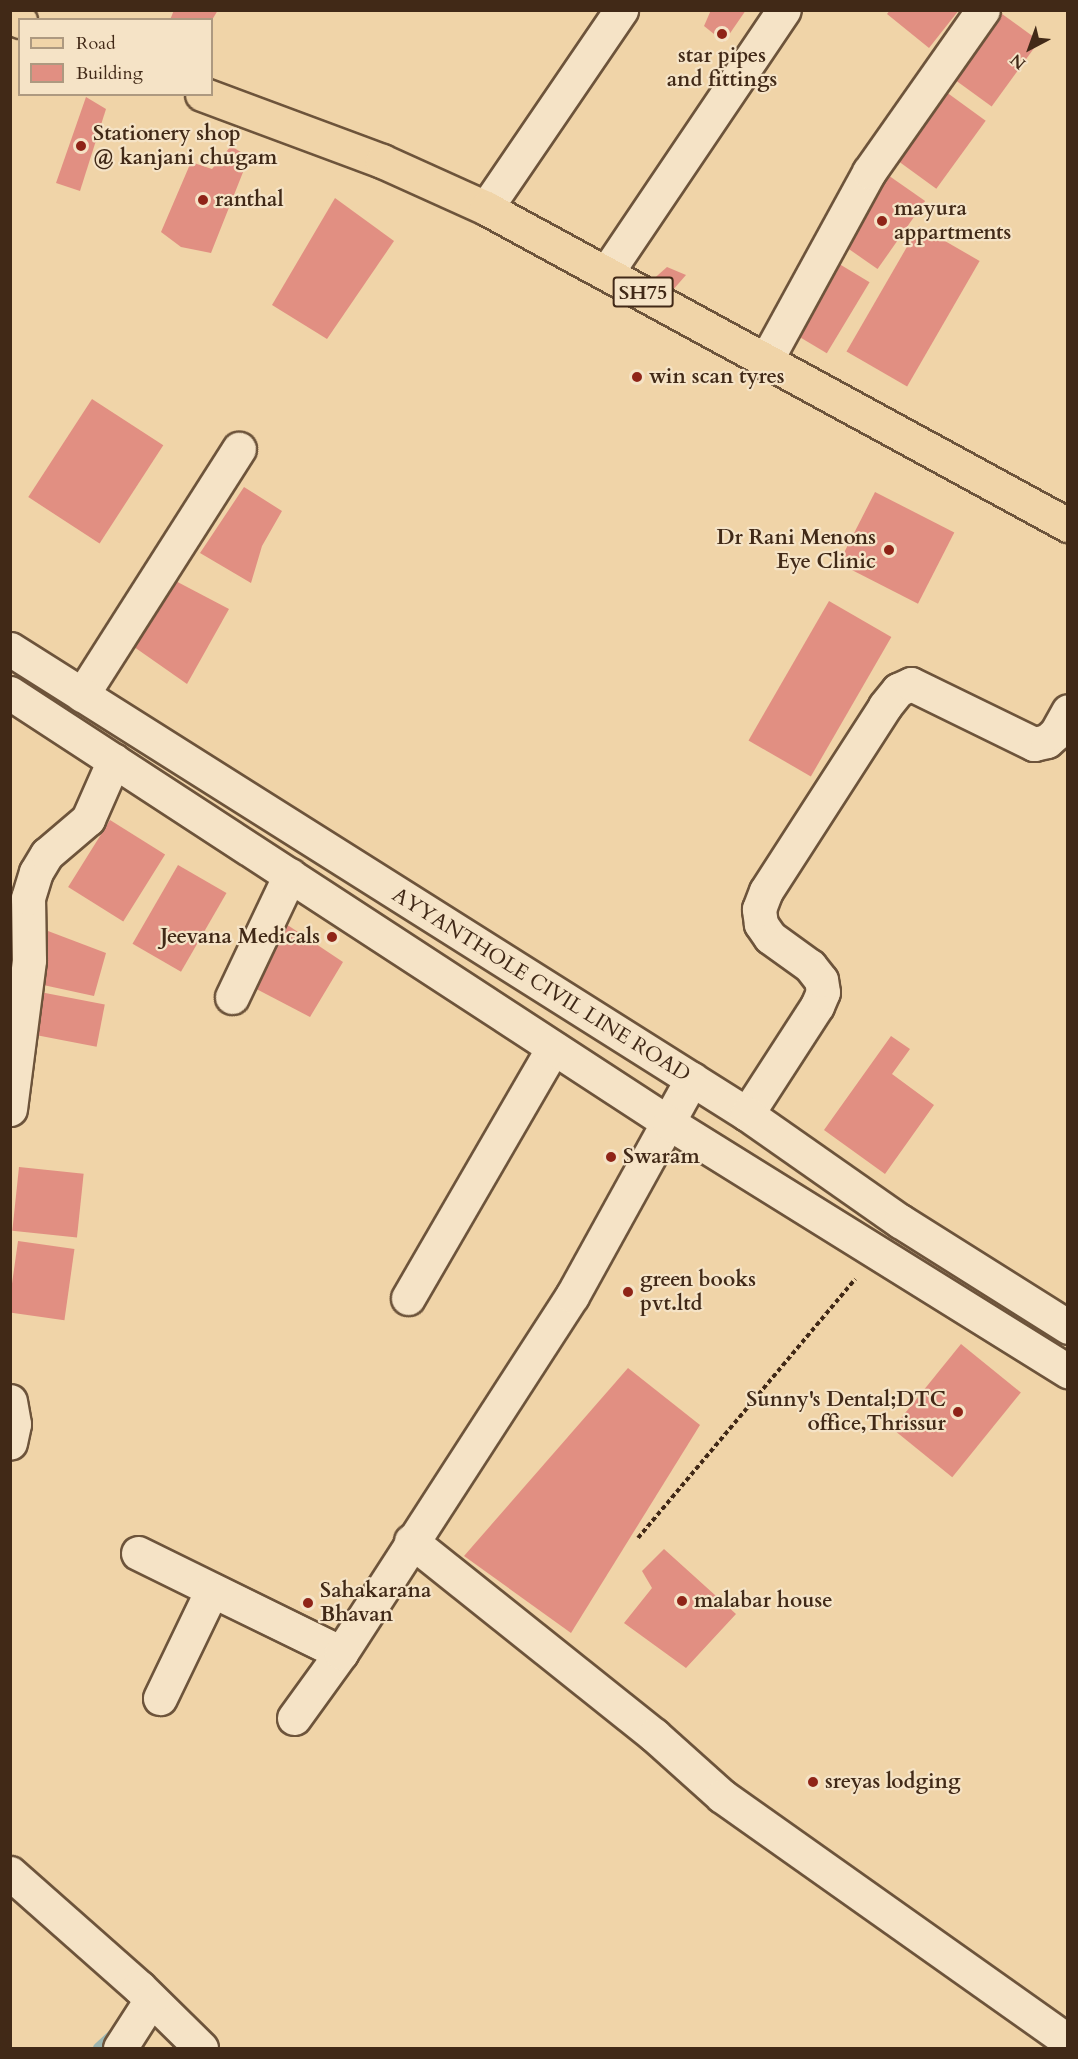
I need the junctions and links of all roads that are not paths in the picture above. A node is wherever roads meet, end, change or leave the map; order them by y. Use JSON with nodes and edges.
{"nodes":[{"id":1,"x":621,"y":10,"type":"edge"},
{"id":2,"x":784,"y":10,"type":"edge"},
{"id":3,"x":983,"y":10,"type":"edge"},
{"id":4,"x":207,"y":96,"type":"edge"},
{"id":5,"x":486,"y":208,"type":"junction"},
{"id":6,"x":607,"y":272,"type":"junction"},
{"id":7,"x":765,"y":362,"type":"junction"},
{"id":8,"x":239,"y":449,"type":"dead end"},
{"id":9,"x":1068,"y":525,"type":"edge"},
{"id":10,"x":10,"y":649,"type":"edge"},
{"id":11,"x":10,"y":693,"type":"edge"},
{"id":12,"x":82,"y":695,"type":"junction"},
{"id":13,"x":1068,"y":711,"type":"edge"},
{"id":14,"x":114,"y":760,"type":"junction"},
{"id":15,"x":292,"y":828,"type":"junction"},
{"id":16,"x":279,"y":868,"type":"junction"},
{"id":17,"x":231,"y":997,"type":"dead end"},
{"id":18,"x":553,"y":1047,"type":"junction"},
{"id":19,"x":692,"y":1079,"type":"junction"},
{"id":20,"x":10,"y":1109,"type":"edge"},
{"id":21,"x":747,"y":1114,"type":"junction"},
{"id":22,"x":669,"y":1124,"type":"junction"},
{"id":23,"x":408,"y":1298,"type":"dead end"},
{"id":24,"x":1068,"y":1327,"type":"edge"},
{"id":25,"x":1068,"y":1371,"type":"edge"},
{"id":26,"x":10,"y":1401,"type":"edge"},
{"id":27,"x":10,"y":1443,"type":"edge"},
{"id":28,"x":411,"y":1541,"type":"junction"},
{"id":29,"x":138,"y":1553,"type":"dead end"},
{"id":30,"x":336,"y":1650,"type":"junction"},
{"id":31,"x":160,"y":1698,"type":"dead end"},
{"id":32,"x":294,"y":1718,"type":"dead end"},
{"id":33,"x":10,"y":1873,"type":"edge"},
{"id":34,"x":150,"y":2001,"type":"junction"},
{"id":35,"x":1068,"y":2042,"type":"edge"},
{"id":36,"x":120,"y":2049,"type":"edge"},
{"id":37,"x":201,"y":2049,"type":"edge"}],
"edges":[{"from":1,"to":5,"type":"street"},
{"from":2,"to":6,"type":"street"},
{"from":3,"to":7,"type":"street"},
{"from":4,"to":5,"type":"main road","number":"SH75"},
{"from":5,"to":6,"type":"main road","number":"SH75"},
{"from":6,"to":7,"type":"main road","number":"SH75"},
{"from":7,"to":9,"type":"main road","number":"SH75"},
{"from":8,"to":12,"type":"street"},
{"from":10,"to":12,"type":"street","name":"AYYANTHOLE CIVIL LINE ROAD"},
{"from":11,"to":14,"type":"street","name":"AYYANTHOLE CIVIL LINE ROAD"},
{"from":12,"to":15,"type":"street","name":"AYYANTHOLE CIVIL LINE ROAD"},
{"from":13,"to":21,"type":"street"},
{"from":14,"to":16,"type":"street","name":"AYYANTHOLE CIVIL LINE ROAD"},
{"from":14,"to":20,"type":"street"},
{"from":15,"to":16,"type":"street"},
{"from":15,"to":19,"type":"street","name":"AYYANTHOLE CIVIL LINE ROAD"},
{"from":16,"to":17,"type":"street"},
{"from":16,"to":18,"type":"street","name":"AYYANTHOLE CIVIL LINE ROAD"},
{"from":18,"to":22,"type":"street","name":"AYYANTHOLE CIVIL LINE ROAD"},
{"from":18,"to":23,"type":"street"},
{"from":19,"to":21,"type":"street","name":"AYYANTHOLE CIVIL LINE ROAD"},
{"from":19,"to":22,"type":"street"},
{"from":21,"to":24,"type":"street","name":"AYYANTHOLE CIVIL LINE ROAD"},
{"from":22,"to":25,"type":"street","name":"AYYANTHOLE CIVIL LINE ROAD"},
{"from":22,"to":28,"type":"street"},
{"from":26,"to":27,"type":"street"},
{"from":28,"to":30,"type":"street"},
{"from":28,"to":35,"type":"street"},
{"from":29,"to":30,"type":"street"},
{"from":30,"to":31,"type":"street"},
{"from":30,"to":32,"type":"street"},
{"from":33,"to":34,"type":"street"},
{"from":34,"to":36,"type":"street"},
{"from":34,"to":37,"type":"street"}]}
